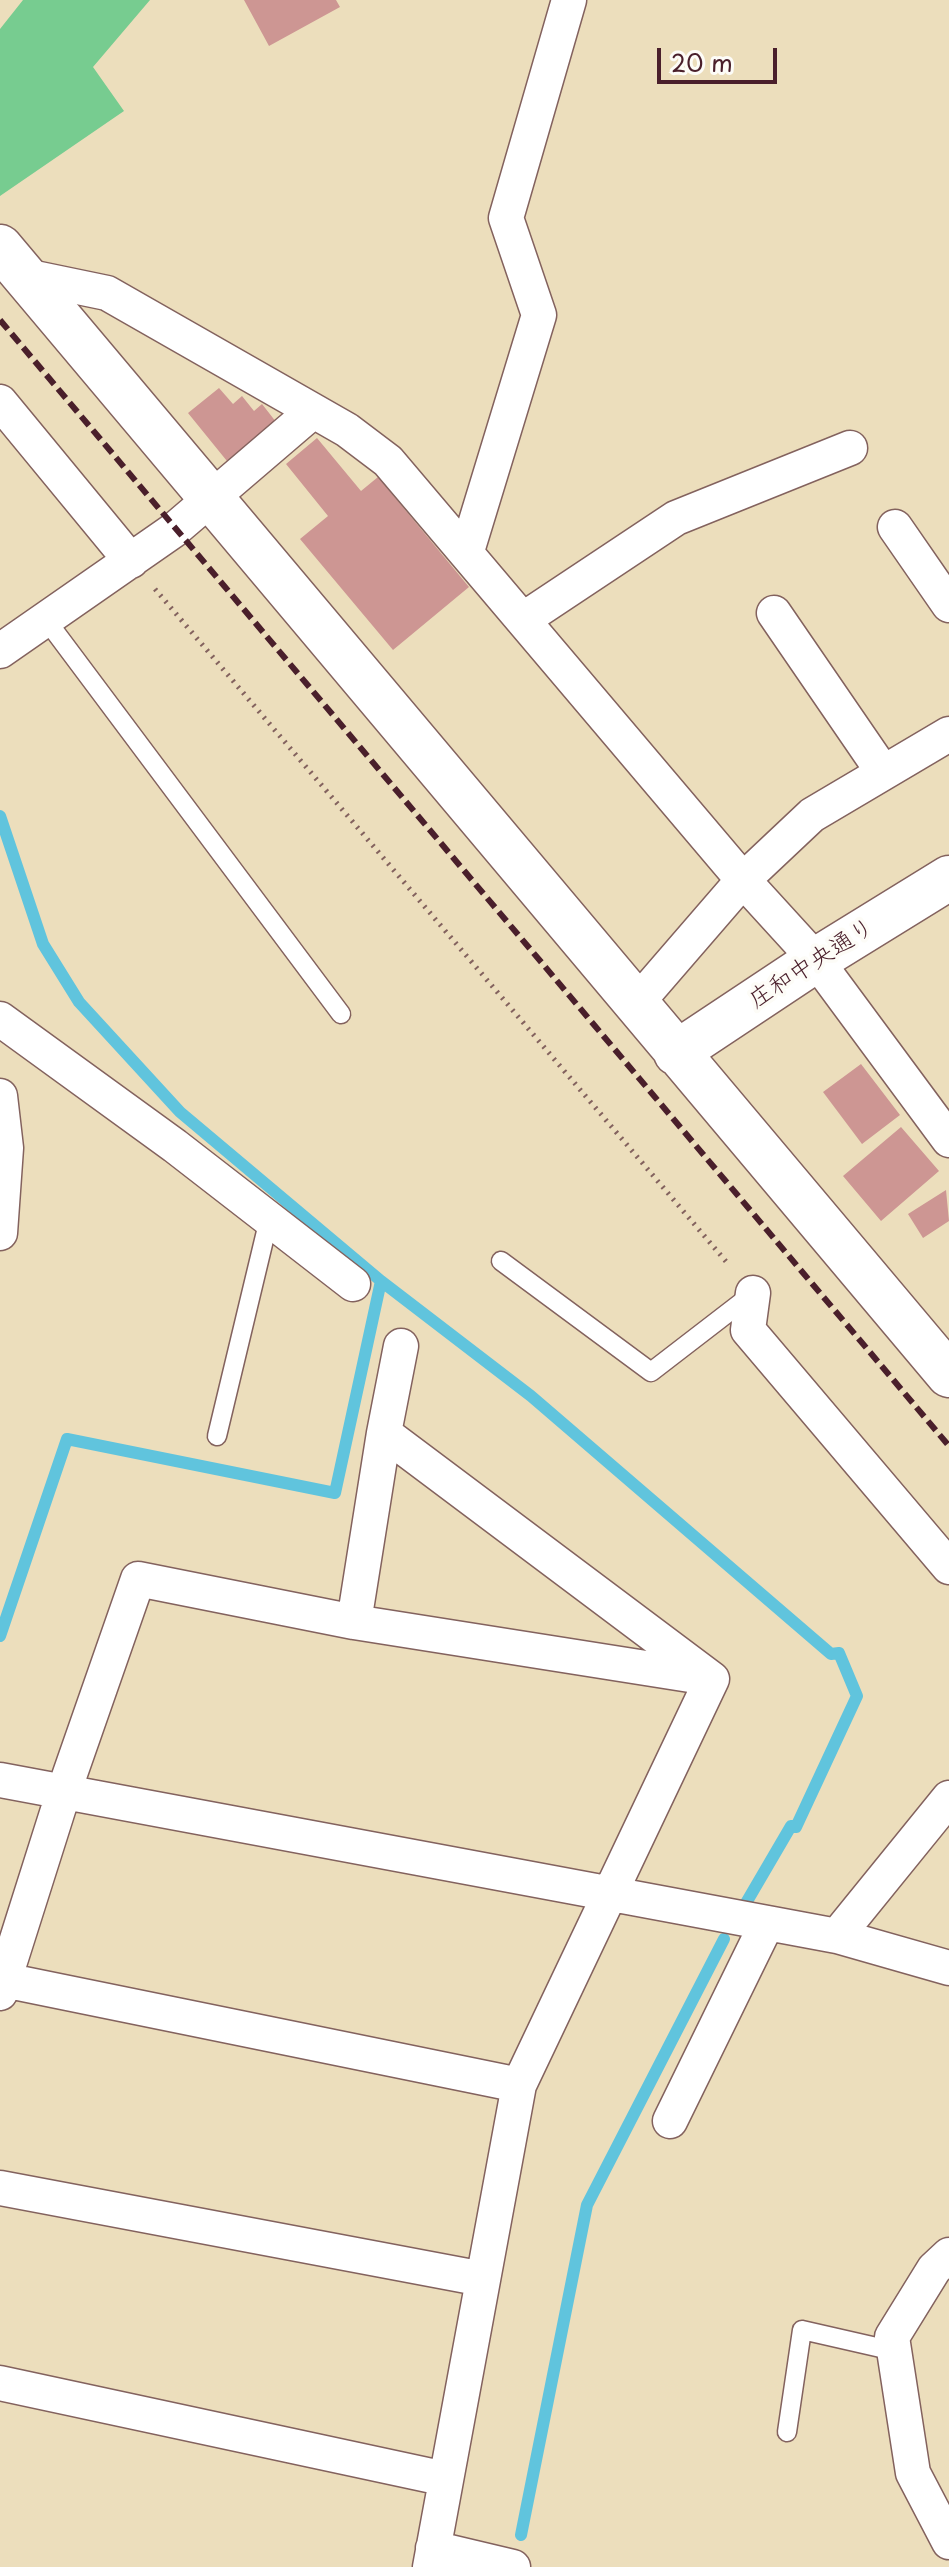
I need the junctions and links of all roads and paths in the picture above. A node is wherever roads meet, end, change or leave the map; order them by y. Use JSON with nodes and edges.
{"nodes":[{"id":1,"x":569,"y":0,"type":"edge"},
{"id":2,"x":12,"y":262,"type":"edge"},
{"id":3,"x":0,"y":402,"type":"edge"},
{"id":4,"x":313,"y":411,"type":"junction"},
{"id":5,"x":850,"y":448,"type":"dead end"},
{"id":6,"x":212,"y":499,"type":"junction"},
{"id":7,"x":895,"y":527,"type":"dead end"},
{"id":8,"x":467,"y":551,"type":"junction"},
{"id":9,"x":131,"y":561,"type":"junction"},
{"id":10,"x":949,"y":605,"type":"edge"},
{"id":11,"x":774,"y":613,"type":"dead end"},
{"id":12,"x":524,"y":619,"type":"junction"},
{"id":13,"x":47,"y":621,"type":"junction"},
{"id":14,"x":0,"y":651,"type":"edge"},
{"id":15,"x":949,"y":734,"type":"edge"},
{"id":16,"x":883,"y":772,"type":"junction"},
{"id":17,"x":949,"y":878,"type":"edge"},
{"id":18,"x":743,"y":880,"type":"junction"},
{"id":19,"x":816,"y":960,"type":"junction"},
{"id":20,"x":635,"y":1005,"type":"junction"},
{"id":21,"x":341,"y":1014,"type":"dead end"},
{"id":22,"x":0,"y":1019,"type":"edge"},
{"id":23,"x":676,"y":1053,"type":"junction"},
{"id":24,"x":0,"y":1096,"type":"edge"},
{"id":25,"x":949,"y":1140,"type":"edge"},
{"id":26,"x":269,"y":1219,"type":"junction"},
{"id":27,"x":0,"y":1233,"type":"edge"},
{"id":28,"x":501,"y":1261,"type":"dead end"},
{"id":29,"x":353,"y":1284,"type":"dead end"},
{"id":30,"x":753,"y":1293,"type":"junction"},
{"id":31,"x":401,"y":1346,"type":"dead end"},
{"id":32,"x":949,"y":1375,"type":"edge"},
{"id":33,"x":384,"y":1433,"type":"junction"},
{"id":34,"x":217,"y":1436,"type":"dead end"},
{"id":35,"x":949,"y":1567,"type":"edge"},
{"id":36,"x":354,"y":1622,"type":"junction"},
{"id":37,"x":712,"y":1679,"type":"junction"},
{"id":38,"x":0,"y":1780,"type":"edge"},
{"id":39,"x":64,"y":1791,"type":"junction"},
{"id":40,"x":949,"y":1798,"type":"edge"},
{"id":41,"x":610,"y":1895,"type":"junction"},
{"id":42,"x":767,"y":1923,"type":"junction"},
{"id":43,"x":837,"y":1936,"type":"junction"},
{"id":44,"x":949,"y":1968,"type":"edge"},
{"id":45,"x":2,"y":1986,"type":"edge"},
{"id":46,"x":519,"y":2085,"type":"junction"},
{"id":47,"x":670,"y":2121,"type":"dead end"},
{"id":48,"x":0,"y":2188,"type":"edge"},
{"id":49,"x":949,"y":2255,"type":"edge"},
{"id":50,"x":483,"y":2279,"type":"junction"},
{"id":51,"x":894,"y":2351,"type":"junction"},
{"id":52,"x":0,"y":2383,"type":"edge"},
{"id":53,"x":787,"y":2432,"type":"dead end"},
{"id":54,"x":446,"y":2479,"type":"junction"},
{"id":55,"x":949,"y":2542,"type":"edge"},
{"id":56,"x":431,"y":2558,"type":"edge"},
{"id":57,"x":513,"y":2567,"type":"edge"}],
"edges":[{"from":1,"to":8,"type":"street"},
{"from":2,"to":4,"type":"street"},
{"from":2,"to":6,"type":"street"},
{"from":3,"to":9,"type":"street"},
{"from":4,"to":6,"type":"street"},
{"from":4,"to":8,"type":"street"},
{"from":5,"to":12,"type":"street"},
{"from":6,"to":9,"type":"street"},
{"from":6,"to":20,"type":"street"},
{"from":7,"to":10,"type":"street"},
{"from":8,"to":12,"type":"street"},
{"from":9,"to":13,"type":"street"},
{"from":9,"to":30,"type":"path"},
{"from":11,"to":16,"type":"street"},
{"from":12,"to":18,"type":"street"},
{"from":13,"to":14,"type":"street"},
{"from":13,"to":21,"type":"lane"},
{"from":15,"to":16,"type":"street"},
{"from":16,"to":18,"type":"street"},
{"from":17,"to":19,"type":"street","name":"庄和中央通り"},
{"from":18,"to":19,"type":"street"},
{"from":18,"to":20,"type":"street"},
{"from":19,"to":23,"type":"street","name":"庄和中央通り"},
{"from":19,"to":25,"type":"street"},
{"from":20,"to":23,"type":"street"},
{"from":22,"to":26,"type":"street"},
{"from":23,"to":32,"type":"street"},
{"from":24,"to":27,"type":"street"},
{"from":26,"to":29,"type":"street"},
{"from":26,"to":34,"type":"lane"},
{"from":28,"to":30,"type":"lane"},
{"from":30,"to":35,"type":"street"},
{"from":31,"to":33,"type":"street"},
{"from":33,"to":36,"type":"street"},
{"from":33,"to":37,"type":"street"},
{"from":36,"to":37,"type":"street"},
{"from":36,"to":39,"type":"street"},
{"from":37,"to":41,"type":"street"},
{"from":38,"to":39,"type":"street"},
{"from":39,"to":41,"type":"street"},
{"from":39,"to":45,"type":"street"},
{"from":40,"to":43,"type":"street"},
{"from":41,"to":42,"type":"street"},
{"from":41,"to":46,"type":"street"},
{"from":42,"to":43,"type":"street"},
{"from":42,"to":47,"type":"street"},
{"from":43,"to":44,"type":"street"},
{"from":45,"to":46,"type":"street"},
{"from":46,"to":50,"type":"street"},
{"from":48,"to":50,"type":"street"},
{"from":49,"to":51,"type":"street"},
{"from":50,"to":54,"type":"street"},
{"from":51,"to":53,"type":"lane"},
{"from":51,"to":55,"type":"street"},
{"from":52,"to":54,"type":"street"},
{"from":54,"to":56,"type":"street"},
{"from":56,"to":57,"type":"street"}]}
